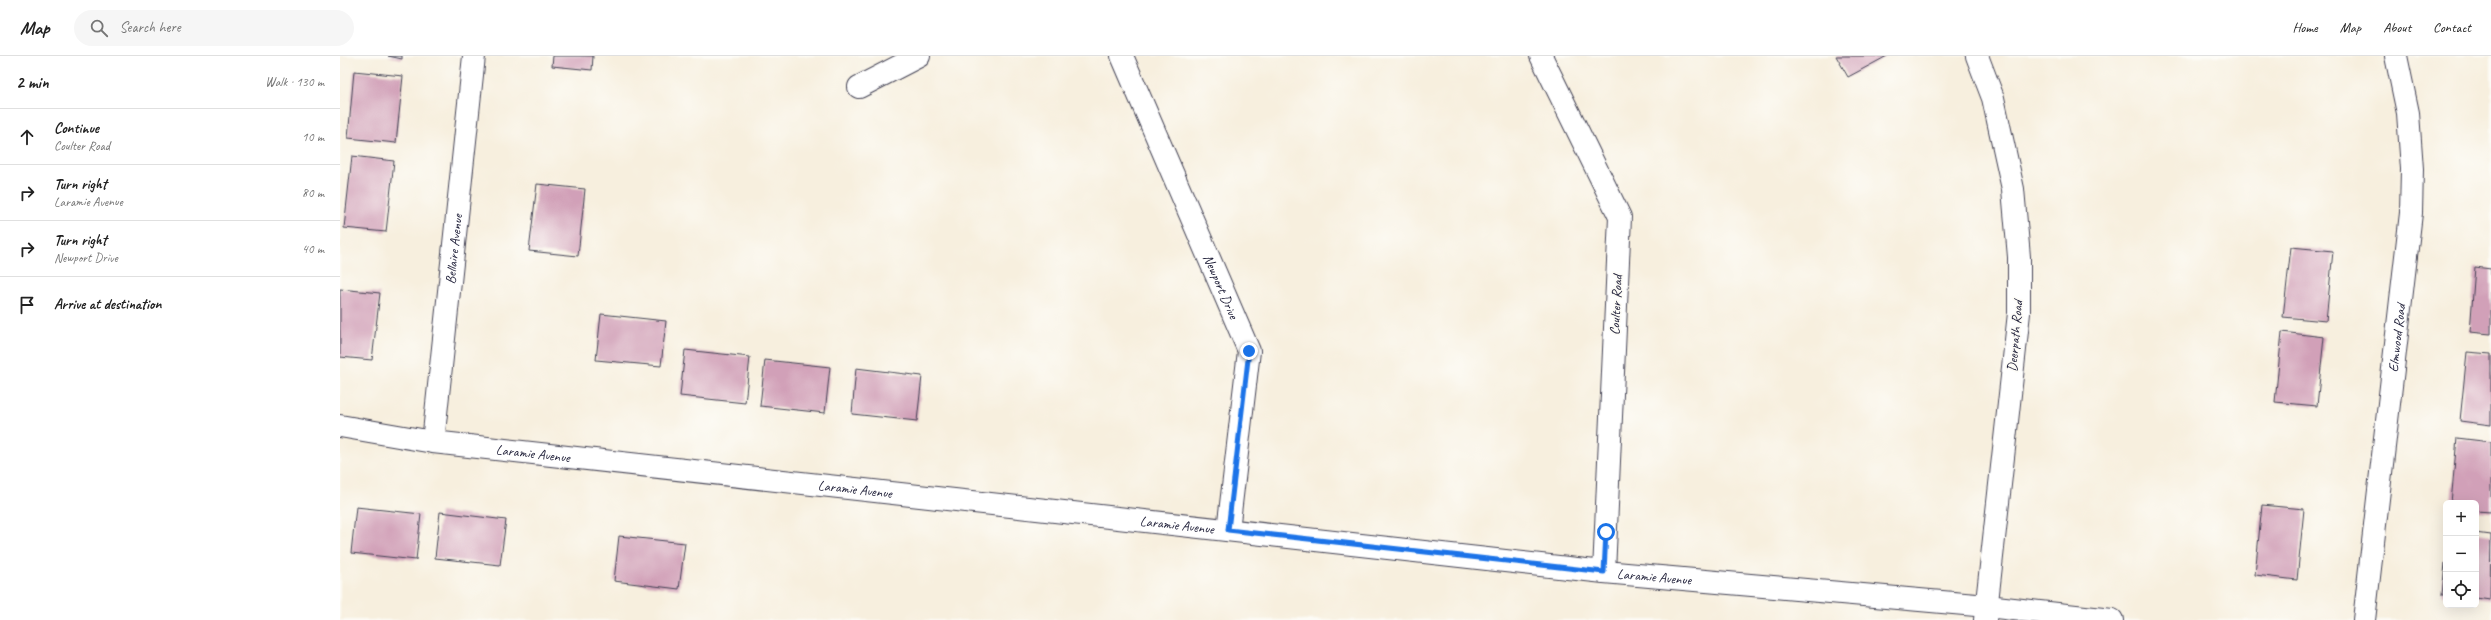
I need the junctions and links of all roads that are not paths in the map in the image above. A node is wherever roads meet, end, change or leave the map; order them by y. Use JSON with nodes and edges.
{"nodes":[{"id":1,"x":474,"y":56,"type":"edge"},
{"id":2,"x":919,"y":56,"type":"edge"},
{"id":3,"x":1122,"y":56,"type":"edge"},
{"id":4,"x":1541,"y":56,"type":"edge"},
{"id":5,"x":1977,"y":56,"type":"edge"},
{"id":6,"x":2396,"y":56,"type":"edge"},
{"id":7,"x":859,"y":87,"type":"dead end"},
{"id":8,"x":340,"y":426,"type":"edge"},
{"id":9,"x":433,"y":442,"type":"junction"},
{"id":10,"x":1228,"y":530,"type":"junction"},
{"id":11,"x":1604,"y":572,"type":"junction"},
{"id":12,"x":1986,"y":613,"type":"edge"},
{"id":13,"x":2112,"y":620,"type":"edge"},
{"id":14,"x":2364,"y":620,"type":"edge"}],
"edges":[{"from":1,"to":9,"type":"street","name":"Bellaire Avenue"},
{"from":2,"to":7,"type":"street"},
{"from":3,"to":10,"type":"street","name":"Newport Drive"},
{"from":4,"to":11,"type":"street","name":"Coulter Road"},
{"from":5,"to":12,"type":"street","name":"Deerpath Road"},
{"from":6,"to":14,"type":"street","name":"Elmwood Road"},
{"from":8,"to":9,"type":"street","name":"Laramie Avenue"},
{"from":9,"to":10,"type":"street","name":"Laramie Avenue"},
{"from":10,"to":11,"type":"street","name":"Laramie Avenue"},
{"from":11,"to":12,"type":"street","name":"Laramie Avenue"},
{"from":12,"to":13,"type":"street","name":"Laramie Avenue"}]}
